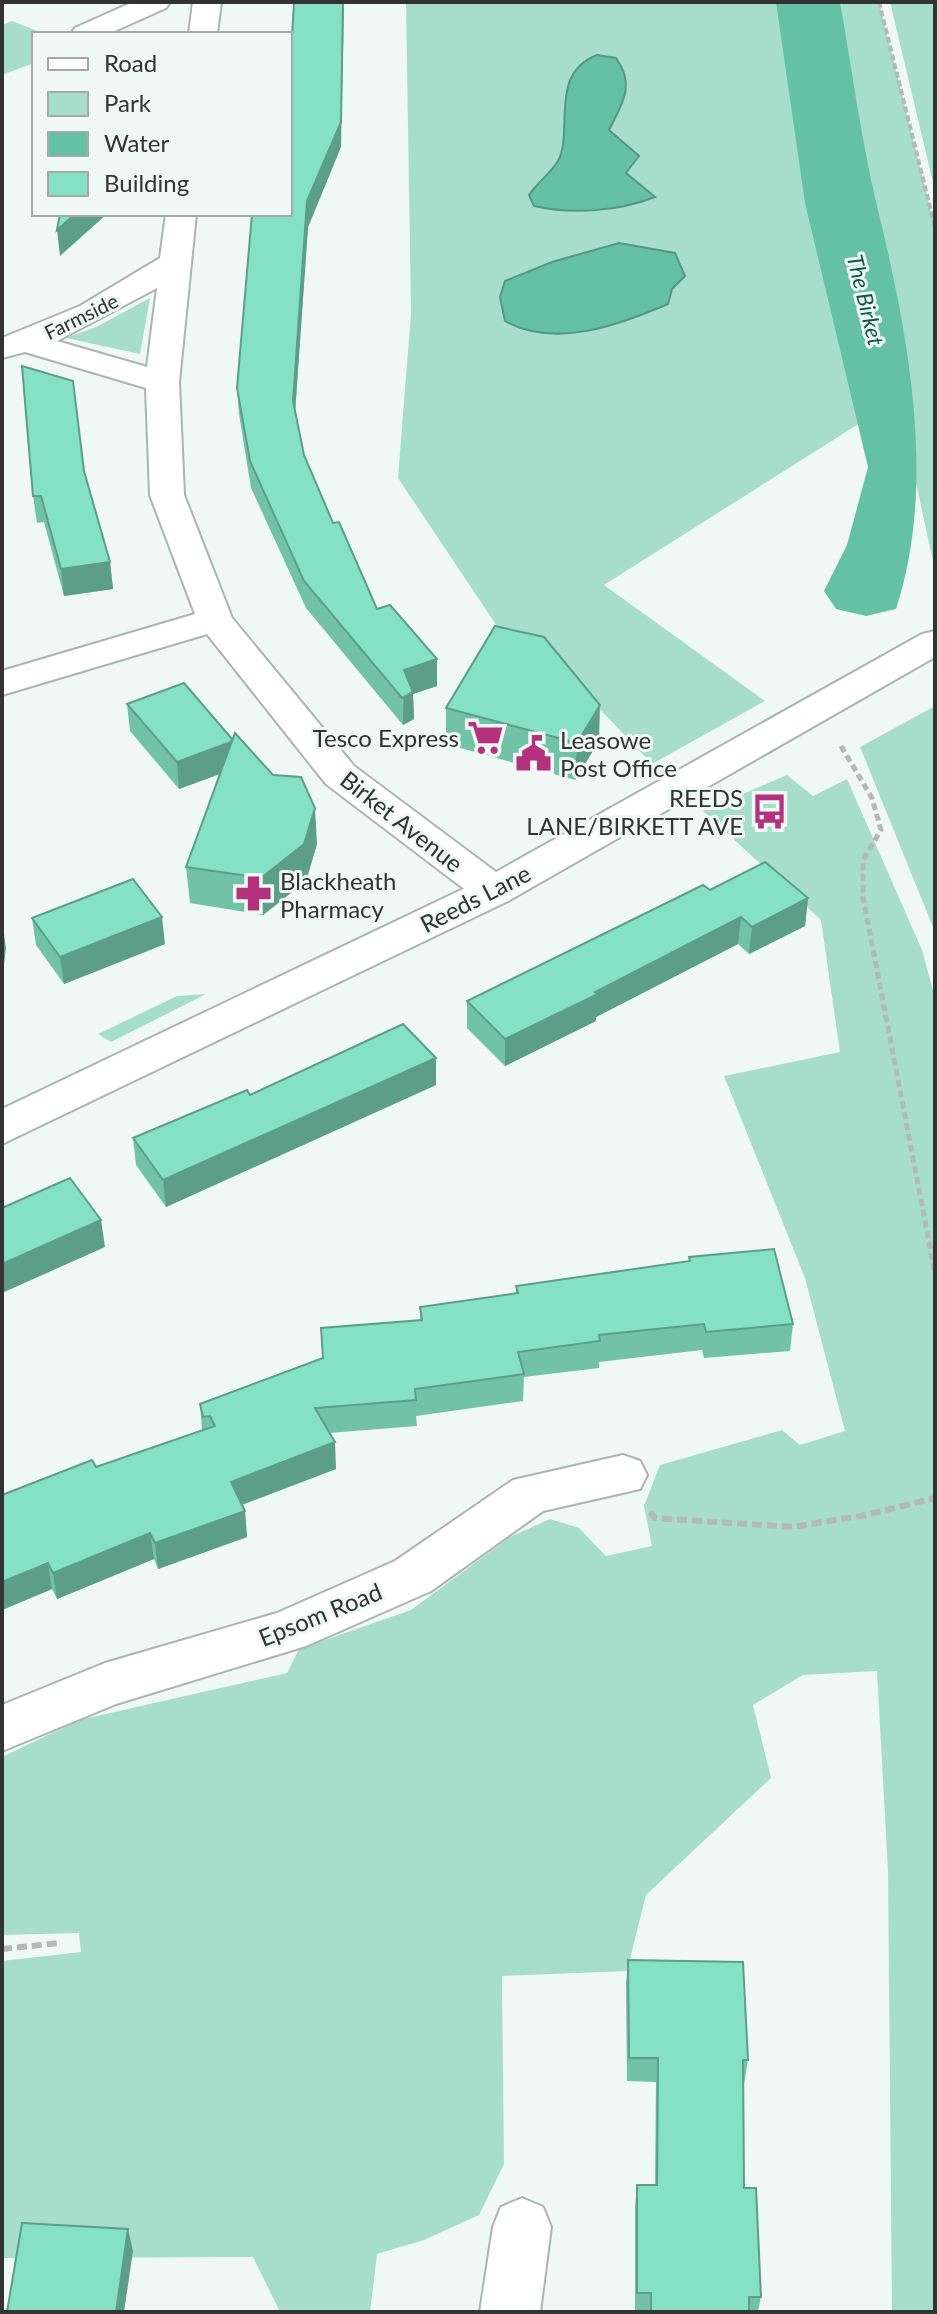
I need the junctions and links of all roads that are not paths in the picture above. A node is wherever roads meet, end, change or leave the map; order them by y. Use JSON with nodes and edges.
{"nodes":[{"id":1,"x":156,"y":2,"type":"edge"},
{"id":2,"x":207,"y":2,"type":"edge"},
{"id":3,"x":89,"y":32,"type":"edge"},
{"id":4,"x":203,"y":32,"type":"edge"},
{"id":5,"x":181,"y":216,"type":"edge"},
{"id":6,"x":175,"y":262,"type":"junction"},
{"id":7,"x":14,"y":345,"type":"edge"},
{"id":8,"x":162,"y":382,"type":"junction"},
{"id":9,"x":215,"y":620,"type":"junction"},
{"id":10,"x":935,"y":642,"type":"edge"},
{"id":11,"x":2,"y":683,"type":"edge"},
{"id":12,"x":494,"y":891,"type":"junction"},
{"id":13,"x":2,"y":1128,"type":"edge"},
{"id":14,"x":623,"y":1475,"type":"road end"},
{"id":15,"x":2,"y":1729,"type":"edge"},
{"id":16,"x":522,"y":2227,"type":"dead end"},
{"id":17,"x":510,"y":2312,"type":"edge"}],
"edges":[{"from":1,"to":3,"type":"street"},
{"from":2,"to":4,"type":"street"},
{"from":5,"to":6,"type":"street","name":"Birket Avenue"},
{"from":6,"to":7,"type":"street","name":"Farmside"},
{"from":6,"to":8,"type":"street","name":"Birket Avenue"},
{"from":7,"to":8,"type":"street","name":"Farmside"},
{"from":8,"to":9,"type":"street","name":"Birket Avenue"},
{"from":9,"to":11,"type":"street"},
{"from":9,"to":12,"type":"street","name":"Birket Avenue"},
{"from":10,"to":12,"type":"street","name":"Reeds Lane"},
{"from":12,"to":13,"type":"street","name":"Reeds Lane"},
{"from":14,"to":15,"type":"street","name":"Epsom Road"},
{"from":16,"to":17,"type":"street"}]}
